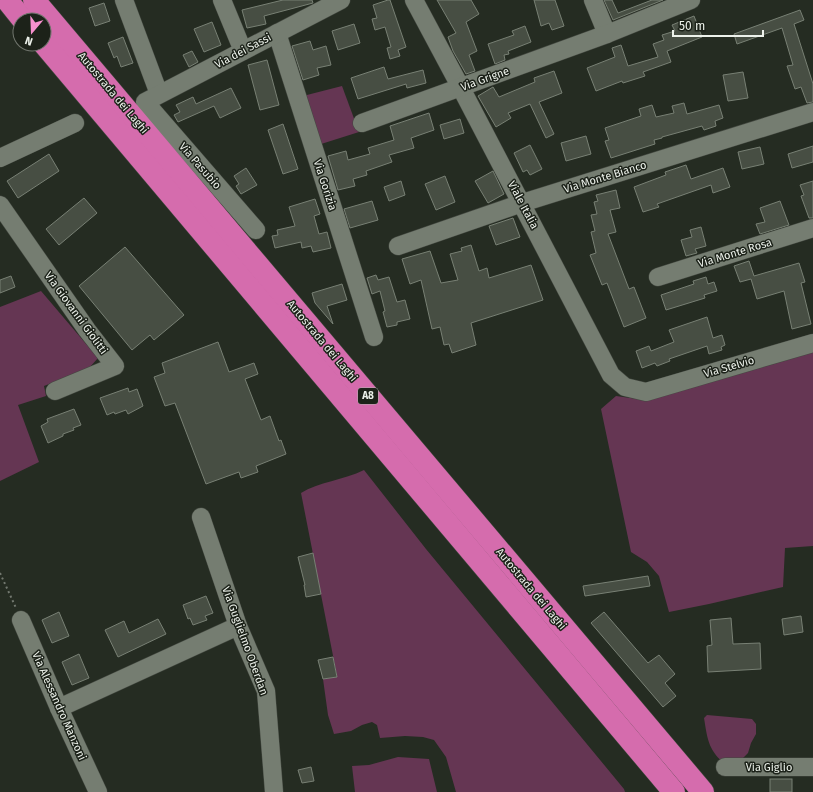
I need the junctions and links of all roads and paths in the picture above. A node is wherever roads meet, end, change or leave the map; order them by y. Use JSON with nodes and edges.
{"nodes":[{"id":1,"x":7,"y":0,"type":"edge"},
{"id":2,"x":34,"y":0,"type":"edge"},
{"id":3,"x":124,"y":0,"type":"edge"},
{"id":4,"x":222,"y":0,"type":"edge"},
{"id":5,"x":341,"y":0,"type":"edge"},
{"id":6,"x":414,"y":0,"type":"edge"},
{"id":7,"x":593,"y":0,"type":"edge"},
{"id":8,"x":691,"y":0,"type":"edge"},
{"id":9,"x":17,"y":12,"type":"edge"},
{"id":10,"x":276,"y":33,"type":"junction"},
{"id":11,"x":607,"y":34,"type":"junction"},
{"id":12,"x":243,"y":50,"type":"junction"},
{"id":13,"x":51,"y":52,"type":"edge"},
{"id":14,"x":461,"y":88,"type":"junction"},
{"id":15,"x":152,"y":98,"type":"junction"},
{"id":16,"x":813,"y":112,"type":"edge"},
{"id":17,"x":75,"y":123,"type":"dead end"},
{"id":18,"x":362,"y":123,"type":"dead end"},
{"id":19,"x":0,"y":158,"type":"edge"},
{"id":20,"x":522,"y":203,"type":"junction"},
{"id":21,"x":0,"y":205,"type":"edge"},
{"id":22,"x":813,"y":228,"type":"edge"},
{"id":23,"x":256,"y":230,"type":"dead end"},
{"id":24,"x":398,"y":246,"type":"dead end"},
{"id":25,"x":658,"y":277,"type":"dead end"},
{"id":26,"x":374,"y":337,"type":"dead end"},
{"id":27,"x":813,"y":343,"type":"edge"},
{"id":28,"x":55,"y":390,"type":"dead end"},
{"id":29,"x":646,"y":392,"type":"joint"},
{"id":30,"x":201,"y":517,"type":"dead end"},
{"id":31,"x":0,"y":573,"type":"edge"},
{"id":32,"x":21,"y":620,"type":"joint"},
{"id":33,"x":238,"y":626,"type":"junction"},
{"id":34,"x":59,"y":708,"type":"junction"},
{"id":35,"x":725,"y":767,"type":"dead end"},
{"id":36,"x":813,"y":767,"type":"edge"},
{"id":37,"x":98,"y":792,"type":"edge"},
{"id":38,"x":274,"y":792,"type":"edge"},
{"id":39,"x":674,"y":792,"type":"edge"},
{"id":40,"x":703,"y":792,"type":"edge"}],
"edges":[{"from":1,"to":9,"type":"highway"},
{"from":2,"to":40,"type":"highway","name":"Autostrada dei Laghi","number":"A8"},
{"from":3,"to":15,"type":"street"},
{"from":4,"to":12,"type":"street"},
{"from":5,"to":10,"type":"street","name":"Via dei Sassi"},
{"from":6,"to":14,"type":"street","name":"Viale Italia"},
{"from":7,"to":11,"type":"street"},
{"from":8,"to":11,"type":"street","name":"Via Grigne"},
{"from":10,"to":12,"type":"street","name":"Via dei Sassi"},
{"from":10,"to":26,"type":"street","name":"Via Gorizia"},
{"from":11,"to":14,"type":"street","name":"Via Grigne"},
{"from":12,"to":15,"type":"street","name":"Via dei Sassi"},
{"from":13,"to":39,"type":"highway","name":"Autostrada dei Laghi","number":"A8"},
{"from":14,"to":18,"type":"street","name":"Via Grigne"},
{"from":14,"to":20,"type":"street","name":"Viale Italia"},
{"from":15,"to":23,"type":"street","name":"Via Pasubio"},
{"from":16,"to":20,"type":"street","name":"Via Monte Bianco"},
{"from":17,"to":19,"type":"street"},
{"from":20,"to":24,"type":"street","name":"Via Monte Bianco"},
{"from":20,"to":29,"type":"street","name":"Viale Italia"},
{"from":21,"to":28,"type":"street","name":"Via Giovanni Giolitti"},
{"from":22,"to":25,"type":"street","name":"Via Monte Rosa"},
{"from":27,"to":29,"type":"street","name":"Via Stelvio"},
{"from":30,"to":33,"type":"street","name":"Via Guglielmo Oberdan"},
{"from":31,"to":32,"type":"path"},
{"from":32,"to":34,"type":"street","name":"Via Alessandro Manzoni"},
{"from":33,"to":34,"type":"street"},
{"from":33,"to":38,"type":"street","name":"Via Guglielmo Oberdan"},
{"from":34,"to":37,"type":"street","name":"Via Alessandro Manzoni"},
{"from":35,"to":36,"type":"street","name":"Via Giglio"}]}
